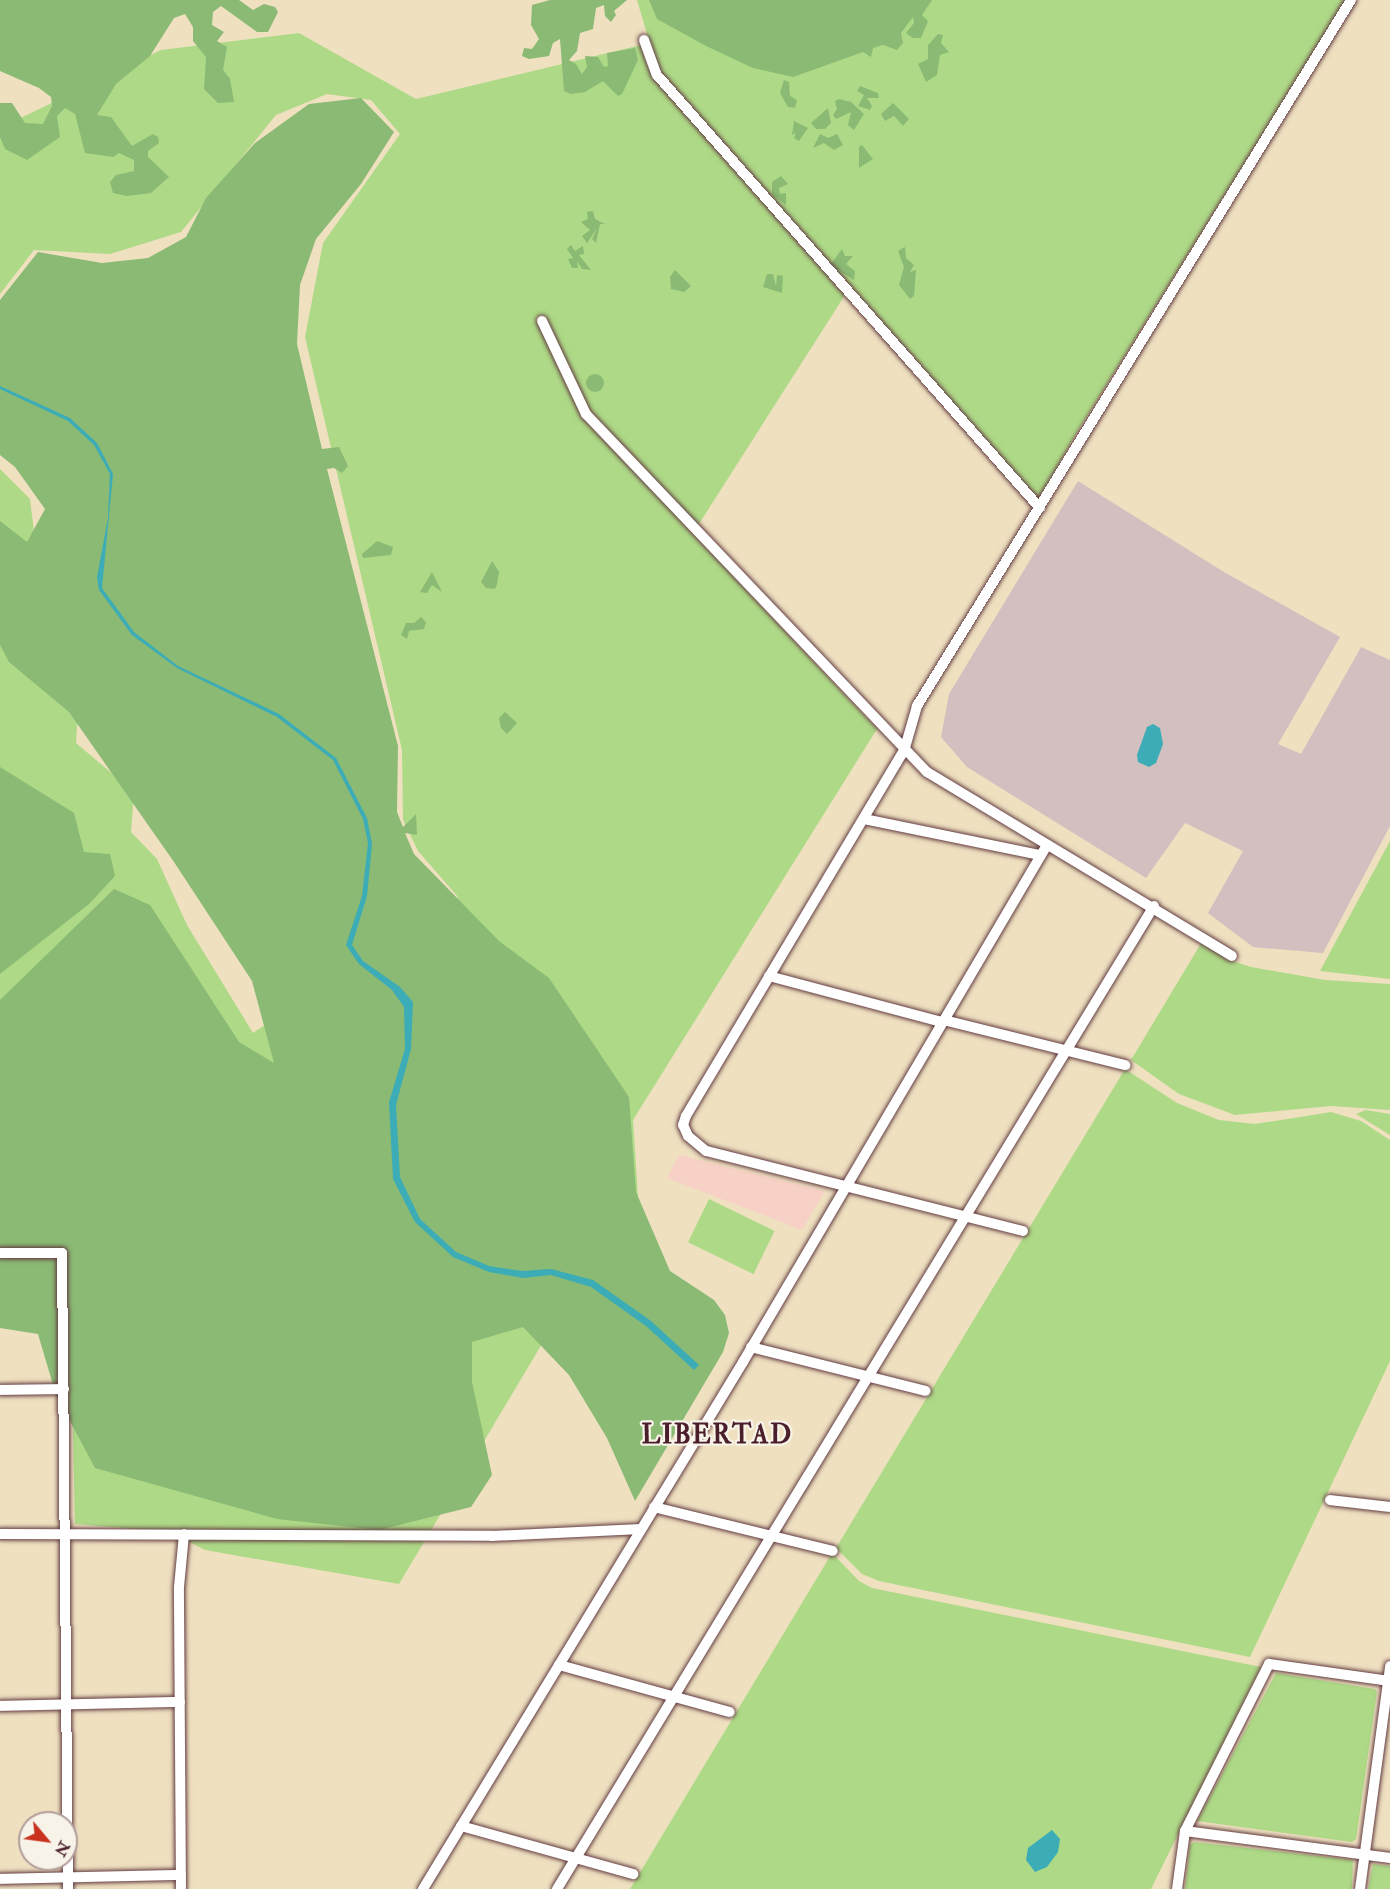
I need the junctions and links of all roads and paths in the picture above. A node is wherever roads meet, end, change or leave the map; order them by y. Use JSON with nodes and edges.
{"nodes":[{"id":1,"x":1351,"y":0,"type":"edge"},
{"id":2,"x":644,"y":40,"type":"dead end"},
{"id":3,"x":542,"y":321,"type":"dead end"},
{"id":4,"x":1040,"y":508,"type":"junction"},
{"id":5,"x":904,"y":751,"type":"junction"},
{"id":6,"x":864,"y":819,"type":"junction"},
{"id":7,"x":1047,"y":845,"type":"junction"},
{"id":8,"x":1040,"y":855,"type":"junction"},
{"id":9,"x":1154,"y":906,"type":"junction"},
{"id":10,"x":1232,"y":956,"type":"dead end"},
{"id":11,"x":770,"y":976,"type":"junction"},
{"id":12,"x":943,"y":1021,"type":"junction"},
{"id":13,"x":1067,"y":1051,"type":"junction"},
{"id":14,"x":1125,"y":1065,"type":"dead end"},
{"id":15,"x":846,"y":1186,"type":"junction"},
{"id":16,"x":966,"y":1216,"type":"junction"},
{"id":17,"x":1023,"y":1231,"type":"dead end"},
{"id":18,"x":0,"y":1253,"type":"edge"},
{"id":19,"x":751,"y":1347,"type":"junction"},
{"id":20,"x":869,"y":1376,"type":"junction"},
{"id":21,"x":64,"y":1389,"type":"junction"},
{"id":22,"x":0,"y":1390,"type":"edge"},
{"id":23,"x":926,"y":1391,"type":"dead end"},
{"id":24,"x":1330,"y":1500,"type":"dead end"},
{"id":25,"x":1390,"y":1507,"type":"edge"},
{"id":26,"x":654,"y":1508,"type":"junction"},
{"id":27,"x":641,"y":1529,"type":"junction"},
{"id":28,"x":66,"y":1533,"type":"junction"},
{"id":29,"x":0,"y":1534,"type":"edge"},
{"id":30,"x":184,"y":1534,"type":"junction"},
{"id":31,"x":771,"y":1536,"type":"junction"},
{"id":32,"x":833,"y":1551,"type":"dead end"},
{"id":33,"x":558,"y":1665,"type":"junction"},
{"id":34,"x":1390,"y":1666,"type":"edge"},
{"id":35,"x":1389,"y":1681,"type":"edge"},
{"id":36,"x":674,"y":1697,"type":"junction"},
{"id":37,"x":180,"y":1702,"type":"junction"},
{"id":38,"x":67,"y":1705,"type":"junction"},
{"id":39,"x":0,"y":1706,"type":"edge"},
{"id":40,"x":730,"y":1712,"type":"dead end"},
{"id":41,"x":461,"y":1826,"type":"junction"},
{"id":42,"x":1185,"y":1831,"type":"junction"},
{"id":43,"x":1364,"y":1854,"type":"junction"},
{"id":44,"x":1390,"y":1857,"type":"edge"},
{"id":45,"x":576,"y":1858,"type":"junction"},
{"id":46,"x":633,"y":1874,"type":"dead end"},
{"id":47,"x":181,"y":1875,"type":"junction"},
{"id":48,"x":0,"y":1879,"type":"edge"},
{"id":49,"x":68,"y":1883,"type":"edge"},
{"id":50,"x":181,"y":1889,"type":"edge"},
{"id":51,"x":423,"y":1889,"type":"edge"},
{"id":52,"x":557,"y":1889,"type":"edge"},
{"id":53,"x":1177,"y":1889,"type":"edge"},
{"id":54,"x":1360,"y":1889,"type":"edge"}],
"edges":[{"from":1,"to":4,"type":"street"},
{"from":2,"to":4,"type":"street"},
{"from":3,"to":5,"type":"street"},
{"from":4,"to":5,"type":"street"},
{"from":5,"to":6,"type":"street"},
{"from":5,"to":7,"type":"street"},
{"from":6,"to":8,"type":"street"},
{"from":6,"to":11,"type":"street"},
{"from":7,"to":8,"type":"street"},
{"from":7,"to":9,"type":"street"},
{"from":8,"to":12,"type":"street"},
{"from":9,"to":10,"type":"street"},
{"from":9,"to":13,"type":"street"},
{"from":11,"to":12,"type":"street"},
{"from":11,"to":15,"type":"street"},
{"from":12,"to":13,"type":"street"},
{"from":12,"to":15,"type":"street"},
{"from":13,"to":14,"type":"street"},
{"from":13,"to":16,"type":"street"},
{"from":15,"to":16,"type":"street"},
{"from":15,"to":19,"type":"street"},
{"from":16,"to":17,"type":"street"},
{"from":16,"to":20,"type":"street"},
{"from":18,"to":21,"type":"street"},
{"from":19,"to":20,"type":"street"},
{"from":19,"to":26,"type":"street"},
{"from":20,"to":23,"type":"street"},
{"from":20,"to":31,"type":"street"},
{"from":21,"to":22,"type":"street"},
{"from":21,"to":28,"type":"street"},
{"from":24,"to":25,"type":"street"},
{"from":26,"to":27,"type":"street"},
{"from":26,"to":31,"type":"street"},
{"from":27,"to":30,"type":"street"},
{"from":27,"to":33,"type":"street"},
{"from":28,"to":29,"type":"street"},
{"from":28,"to":30,"type":"street"},
{"from":28,"to":38,"type":"street"},
{"from":30,"to":37,"type":"street"},
{"from":31,"to":32,"type":"street"},
{"from":31,"to":36,"type":"street"},
{"from":33,"to":36,"type":"street"},
{"from":33,"to":41,"type":"street"},
{"from":34,"to":35,"type":"street"},
{"from":35,"to":42,"type":"street"},
{"from":35,"to":43,"type":"street"},
{"from":36,"to":40,"type":"street"},
{"from":36,"to":45,"type":"street"},
{"from":37,"to":38,"type":"street"},
{"from":37,"to":47,"type":"street"},
{"from":38,"to":39,"type":"street"},
{"from":38,"to":49,"type":"street"},
{"from":41,"to":45,"type":"street"},
{"from":41,"to":51,"type":"street"},
{"from":42,"to":43,"type":"street"},
{"from":42,"to":53,"type":"street"},
{"from":43,"to":44,"type":"street"},
{"from":43,"to":54,"type":"street"},
{"from":45,"to":46,"type":"street"},
{"from":45,"to":52,"type":"street"},
{"from":47,"to":49,"type":"street"},
{"from":47,"to":50,"type":"street"},
{"from":48,"to":49,"type":"street"}]}
